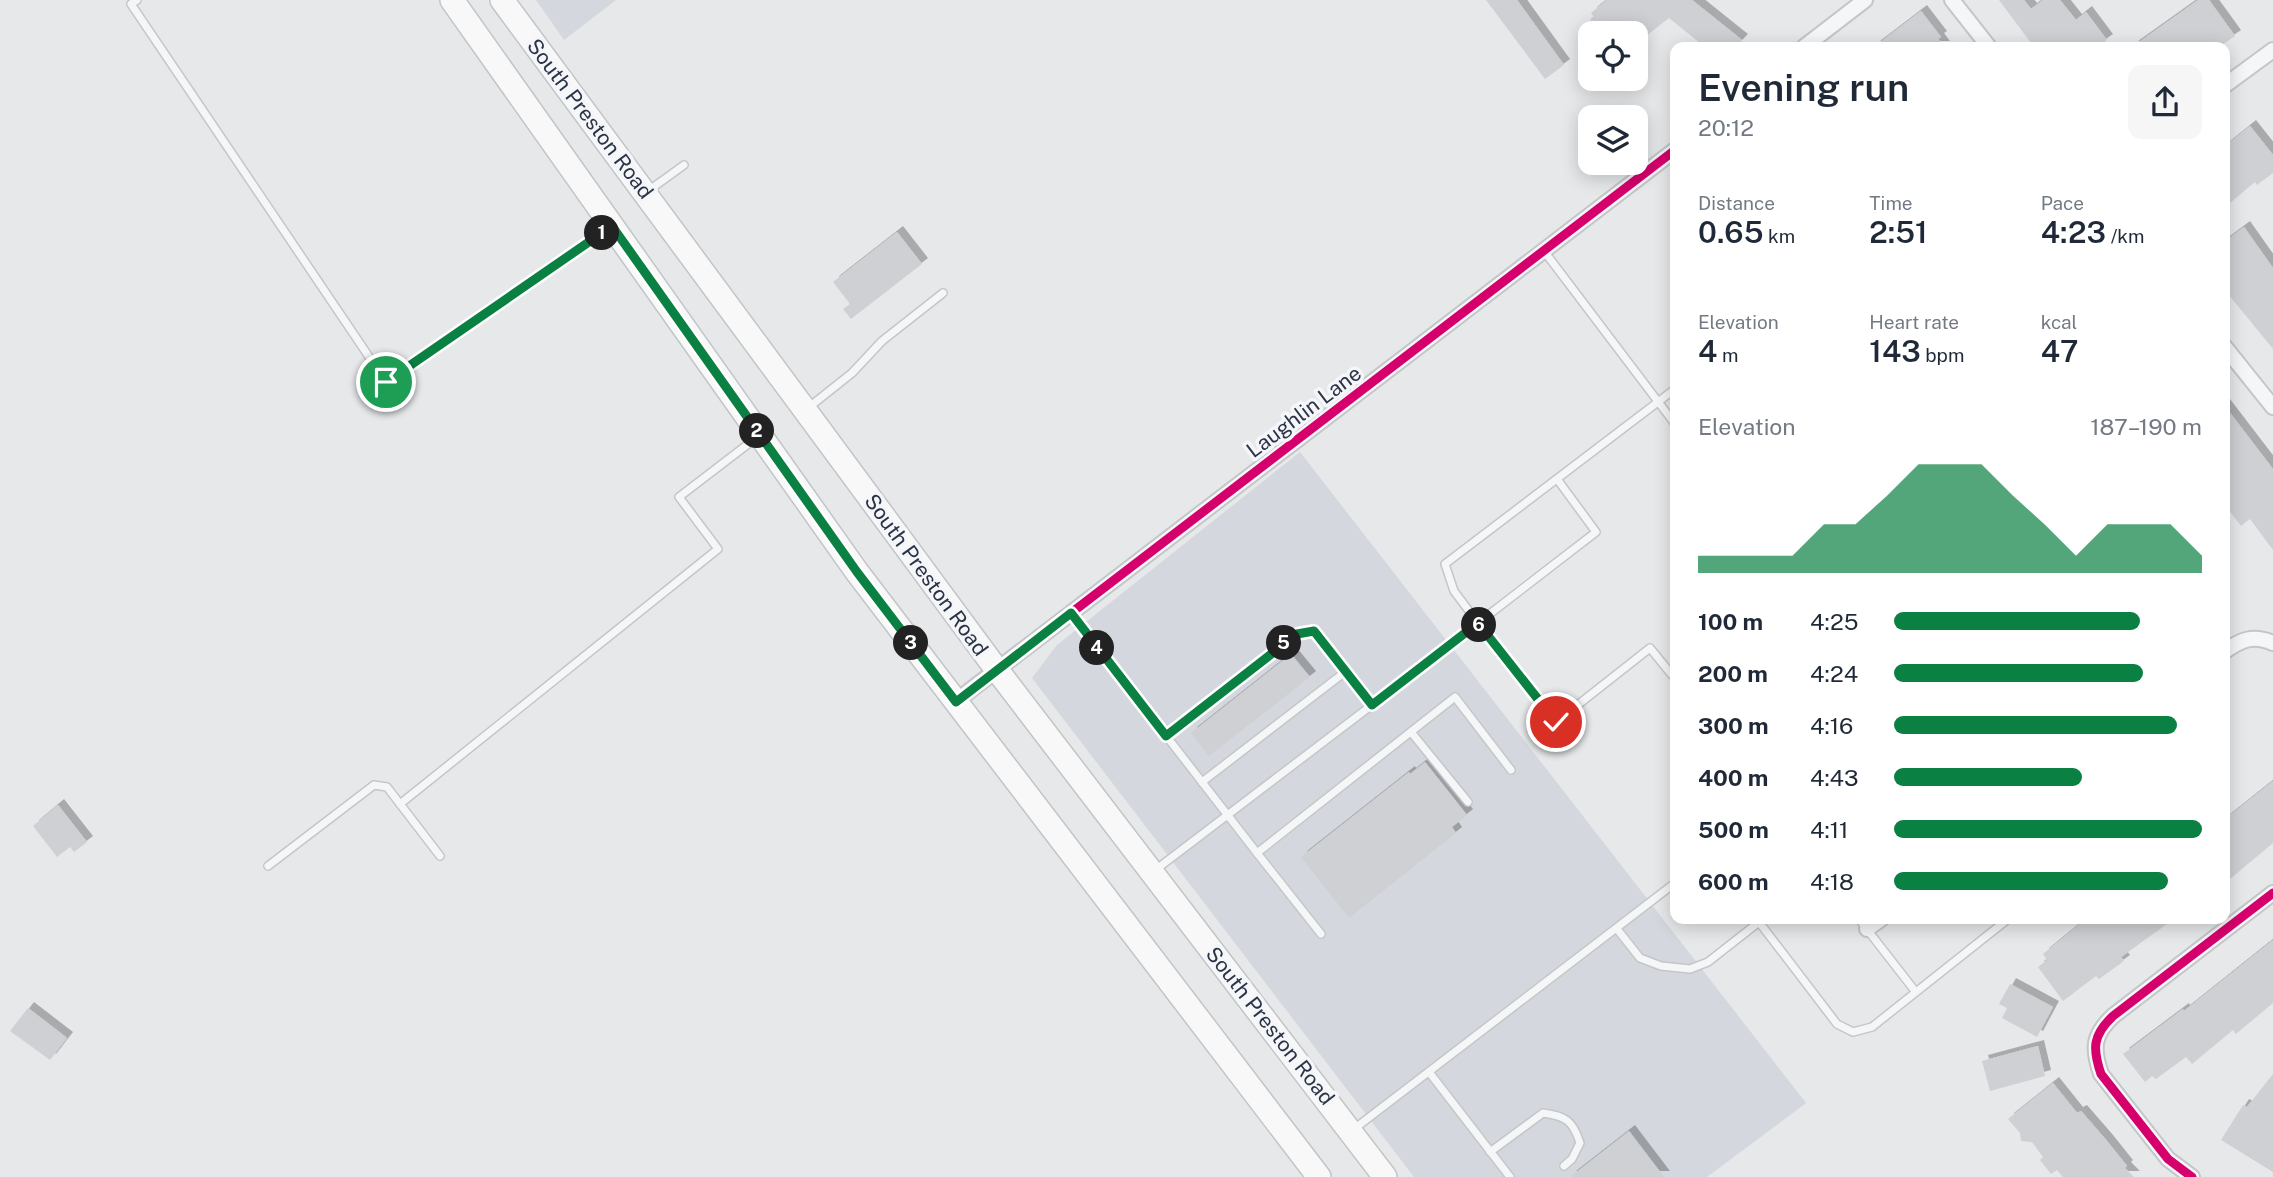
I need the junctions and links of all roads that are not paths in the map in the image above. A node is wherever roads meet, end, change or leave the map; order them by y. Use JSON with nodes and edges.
{"nodes":[{"id":1,"x":137,"y":0,"type":"edge"},
{"id":2,"x":452,"y":0,"type":"edge"},
{"id":3,"x":502,"y":0,"type":"edge"},
{"id":4,"x":1866,"y":0,"type":"edge"},
{"id":5,"x":1952,"y":0,"type":"edge"},
{"id":6,"x":1811,"y":42,"type":"edge"},
{"id":7,"x":1985,"y":42,"type":"edge"},
{"id":8,"x":2273,"y":50,"type":"edge"},
{"id":9,"x":2230,"y":82,"type":"edge"},
{"id":10,"x":1670,"y":154,"type":"edge"},
{"id":11,"x":684,"y":165,"type":"dead end"},
{"id":12,"x":646,"y":193,"type":"junction"},
{"id":13,"x":612,"y":226,"type":"junction"},
{"id":14,"x":1543,"y":251,"type":"junction"},
{"id":15,"x":943,"y":293,"type":"dead end"},
{"id":16,"x":2230,"y":353,"type":"edge"},
{"id":17,"x":1670,"y":393,"type":"edge"},
{"id":18,"x":1658,"y":402,"type":"junction"},
{"id":19,"x":2273,"y":407,"type":"edge"},
{"id":20,"x":805,"y":410,"type":"junction"},
{"id":21,"x":1670,"y":418,"type":"edge"},
{"id":22,"x":760,"y":436,"type":"junction"},
{"id":23,"x":1557,"y":479,"type":"junction"},
{"id":24,"x":1071,"y":613,"type":"junction"},
{"id":25,"x":1478,"y":623,"type":"junction"},
{"id":26,"x":2273,"y":643,"type":"edge"},
{"id":27,"x":2230,"y":648,"type":"edge"},
{"id":28,"x":996,"y":670,"type":"junction"},
{"id":29,"x":1670,"y":670,"type":"edge"},
{"id":30,"x":1345,"y":672,"type":"junction"},
{"id":31,"x":956,"y":702,"type":"junction"},
{"id":32,"x":1372,"y":705,"type":"junction"},
{"id":33,"x":1411,"y":732,"type":"junction"},
{"id":34,"x":1166,"y":736,"type":"junction"},
{"id":35,"x":1511,"y":770,"type":"dead end"},
{"id":36,"x":1202,"y":782,"type":"junction"},
{"id":37,"x":1468,"y":802,"type":"dead end"},
{"id":38,"x":400,"y":804,"type":"junction"},
{"id":39,"x":1228,"y":814,"type":"junction"},
{"id":40,"x":1257,"y":853,"type":"junction"},
{"id":41,"x":440,"y":856,"type":"dead end"},
{"id":42,"x":268,"y":866,"type":"dead end"},
{"id":43,"x":1151,"y":873,"type":"junction"},
{"id":44,"x":1670,"y":887,"type":"edge"},
{"id":45,"x":2273,"y":893,"type":"edge"},
{"id":46,"x":1756,"y":924,"type":"edge"},
{"id":47,"x":1761,"y":924,"type":"edge"},
{"id":48,"x":1863,"y":924,"type":"edge"},
{"id":49,"x":2002,"y":924,"type":"edge"},
{"id":50,"x":1617,"y":929,"type":"junction"},
{"id":51,"x":1321,"y":934,"type":"dead end"},
{"id":52,"x":1915,"y":991,"type":"junction"},
{"id":53,"x":1429,"y":1072,"type":"junction"},
{"id":54,"x":1350,"y":1131,"type":"junction"},
{"id":55,"x":1490,"y":1152,"type":"junction"},
{"id":56,"x":1564,"y":1166,"type":"dead end"},
{"id":57,"x":1319,"y":1177,"type":"edge"},
{"id":58,"x":1385,"y":1177,"type":"edge"},
{"id":59,"x":1510,"y":1177,"type":"edge"},
{"id":60,"x":2192,"y":1177,"type":"edge"}],
"edges":[{"from":1,"to":13,"type":"lane"},
{"from":2,"to":13,"type":"main road","name":"South Preston Road"},
{"from":3,"to":12,"type":"main road","name":"South Preston Road"},
{"from":4,"to":6,"type":"street"},
{"from":5,"to":7,"type":"street"},
{"from":8,"to":9,"type":"street"},
{"from":10,"to":14,"type":"street","name":"Laughlin Lane"},
{"from":11,"to":12,"type":"lane"},
{"from":12,"to":20,"type":"main road","name":"South Preston Road"},
{"from":13,"to":22,"type":"main road","name":"South Preston Road"},
{"from":14,"to":18,"type":"lane"},
{"from":14,"to":24,"type":"street","name":"Laughlin Lane"},
{"from":15,"to":20,"type":"lane"},
{"from":16,"to":19,"type":"street"},
{"from":17,"to":18,"type":"lane"},
{"from":18,"to":21,"type":"lane"},
{"from":18,"to":23,"type":"lane"},
{"from":20,"to":28,"type":"main road","name":"South Preston Road"},
{"from":22,"to":31,"type":"main road","name":"South Preston Road"},
{"from":22,"to":38,"type":"lane"},
{"from":23,"to":25,"type":"lane"},
{"from":23,"to":25,"type":"lane"},
{"from":24,"to":28,"type":"street","name":"Laughlin Lane"},
{"from":24,"to":34,"type":"lane"},
{"from":25,"to":29,"type":"lane"},
{"from":25,"to":32,"type":"lane"},
{"from":26,"to":27,"type":"street"},
{"from":28,"to":31,"type":"street","name":"Laughlin Lane"},
{"from":28,"to":43,"type":"main road","name":"South Preston Road"},
{"from":30,"to":32,"type":"lane"},
{"from":30,"to":34,"type":"lane"},
{"from":30,"to":36,"type":"lane"},
{"from":31,"to":57,"type":"main road","name":"South Preston Road"},
{"from":32,"to":39,"type":"lane"},
{"from":33,"to":35,"type":"lane"},
{"from":33,"to":37,"type":"lane"},
{"from":33,"to":40,"type":"lane"},
{"from":34,"to":36,"type":"lane"},
{"from":36,"to":39,"type":"lane"},
{"from":38,"to":41,"type":"lane"},
{"from":38,"to":42,"type":"lane"},
{"from":39,"to":40,"type":"lane"},
{"from":39,"to":43,"type":"lane"},
{"from":40,"to":51,"type":"lane"},
{"from":43,"to":54,"type":"main road","name":"South Preston Road"},
{"from":44,"to":50,"type":"lane"},
{"from":45,"to":60,"type":"street"},
{"from":46,"to":50,"type":"lane"},
{"from":47,"to":52,"type":"lane"},
{"from":48,"to":52,"type":"lane"},
{"from":49,"to":52,"type":"lane"},
{"from":50,"to":53,"type":"lane"},
{"from":53,"to":54,"type":"lane"},
{"from":53,"to":55,"type":"lane"},
{"from":54,"to":58,"type":"main road","name":"South Preston Road"},
{"from":55,"to":56,"type":"lane"},
{"from":55,"to":59,"type":"lane"}]}
